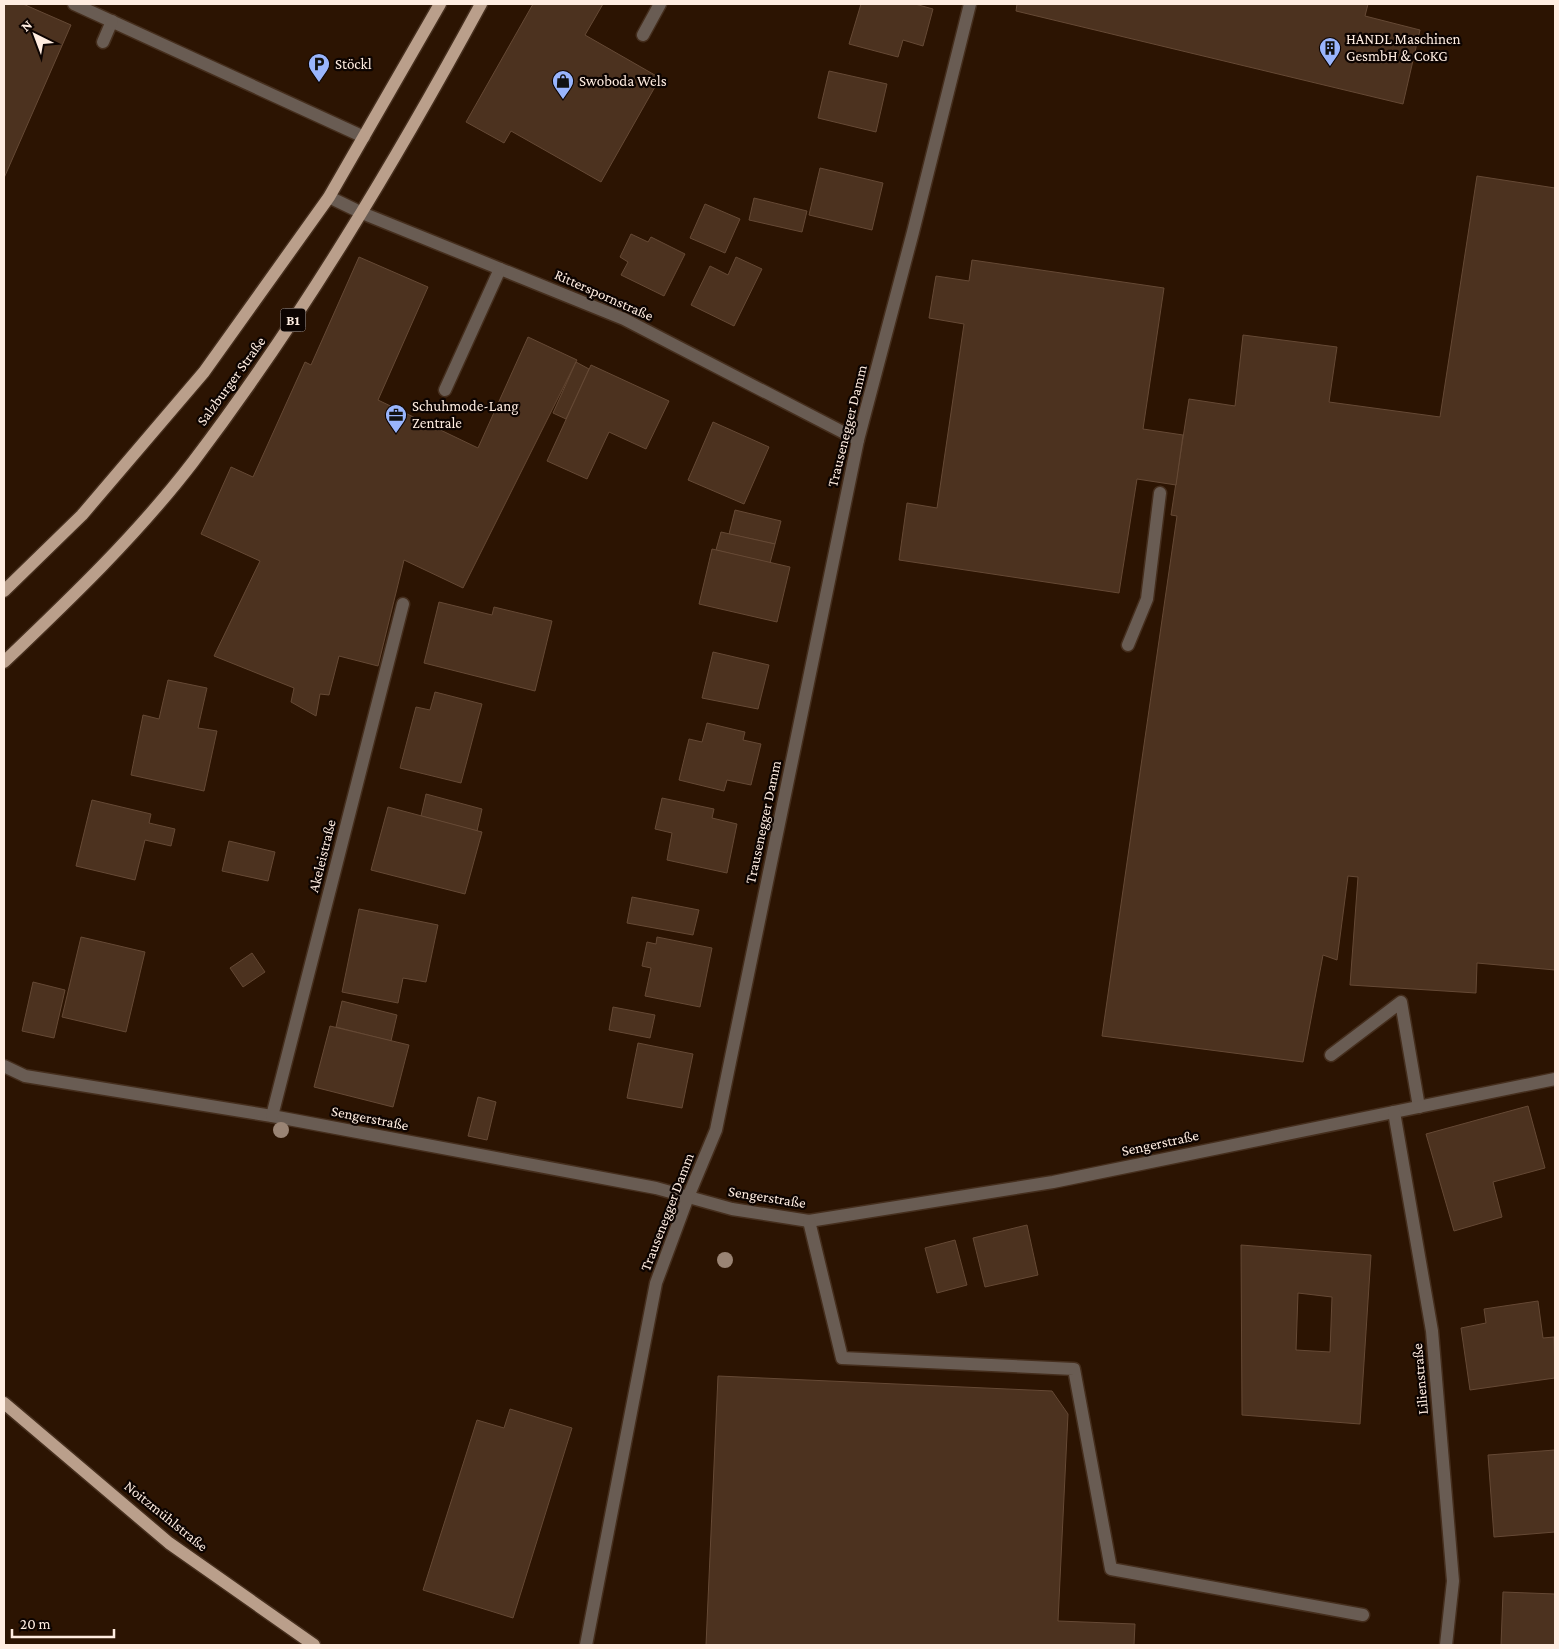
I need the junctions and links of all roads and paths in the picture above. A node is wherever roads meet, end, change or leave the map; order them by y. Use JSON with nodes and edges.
{"nodes":[{"id":1,"x":74,"y":4,"type":"edge"},
{"id":2,"x":440,"y":4,"type":"edge"},
{"id":3,"x":481,"y":4,"type":"edge"},
{"id":4,"x":660,"y":4,"type":"edge"},
{"id":5,"x":970,"y":4,"type":"edge"},
{"id":6,"x":112,"y":21,"type":"junction"},
{"id":7,"x":643,"y":35,"type":"dead end"},
{"id":8,"x":103,"y":42,"type":"dead end"},
{"id":9,"x":364,"y":137,"type":"junction"},
{"id":10,"x":329,"y":197,"type":"junction"},
{"id":11,"x":362,"y":213,"type":"junction"},
{"id":12,"x":500,"y":269,"type":"junction"},
{"id":13,"x":445,"y":390,"type":"dead end"},
{"id":14,"x":858,"y":440,"type":"junction"},
{"id":15,"x":1160,"y":493,"type":"dead end"},
{"id":16,"x":4,"y":591,"type":"edge"},
{"id":17,"x":403,"y":604,"type":"dead end"},
{"id":18,"x":1128,"y":645,"type":"dead end"},
{"id":19,"x":4,"y":662,"type":"edge"},
{"id":20,"x":1331,"y":1055,"type":"dead end"},
{"id":21,"x":4,"y":1066,"type":"edge"},
{"id":22,"x":1555,"y":1079,"type":"edge"},
{"id":23,"x":1419,"y":1106,"type":"junction"},
{"id":24,"x":1394,"y":1112,"type":"junction"},
{"id":25,"x":272,"y":1116,"type":"junction"},
{"id":26,"x":688,"y":1197,"type":"junction"},
{"id":27,"x":809,"y":1220,"type":"junction"},
{"id":28,"x":4,"y":1403,"type":"edge"},
{"id":29,"x":1363,"y":1615,"type":"dead end"},
{"id":30,"x":314,"y":1645,"type":"edge"},
{"id":31,"x":586,"y":1645,"type":"edge"},
{"id":32,"x":1446,"y":1645,"type":"edge"}],
"edges":[{"from":1,"to":6,"type":"street"},
{"from":2,"to":9,"type":"main road","name":"Salzburger Straße"},
{"from":3,"to":11,"type":"main road","name":"Salzburger Straße","number":"B1"},
{"from":4,"to":7,"type":"street"},
{"from":5,"to":14,"type":"street","name":"Trausenegger Damm"},
{"from":6,"to":8,"type":"street"},
{"from":6,"to":9,"type":"street"},
{"from":9,"to":10,"type":"main road","name":"Salzburger Straße"},
{"from":10,"to":11,"type":"street","name":"Ritterspornstraße"},
{"from":10,"to":16,"type":"main road","name":"Salzburger Straße"},
{"from":11,"to":12,"type":"street","name":"Ritterspornstraße"},
{"from":11,"to":19,"type":"main road","name":"Salzburger Straße","number":"B1"},
{"from":12,"to":13,"type":"street"},
{"from":12,"to":14,"type":"street","name":"Ritterspornstraße"},
{"from":14,"to":26,"type":"street","name":"Trausenegger Damm"},
{"from":15,"to":18,"type":"street"},
{"from":17,"to":25,"type":"street","name":"Akeleistraße"},
{"from":20,"to":23,"type":"street"},
{"from":21,"to":25,"type":"street","name":"Sengerstraße"},
{"from":22,"to":23,"type":"street","name":"Sengerstraße"},
{"from":23,"to":24,"type":"street","name":"Sengerstraße"},
{"from":24,"to":27,"type":"street","name":"Sengerstraße"},
{"from":24,"to":32,"type":"street","name":"Lilienstraße"},
{"from":25,"to":26,"type":"street","name":"Sengerstraße"},
{"from":26,"to":27,"type":"street","name":"Sengerstraße"},
{"from":26,"to":31,"type":"street","name":"Trausenegger Damm"},
{"from":27,"to":29,"type":"street"},
{"from":28,"to":30,"type":"main road","name":"Noitzmühlstraße"}]}
